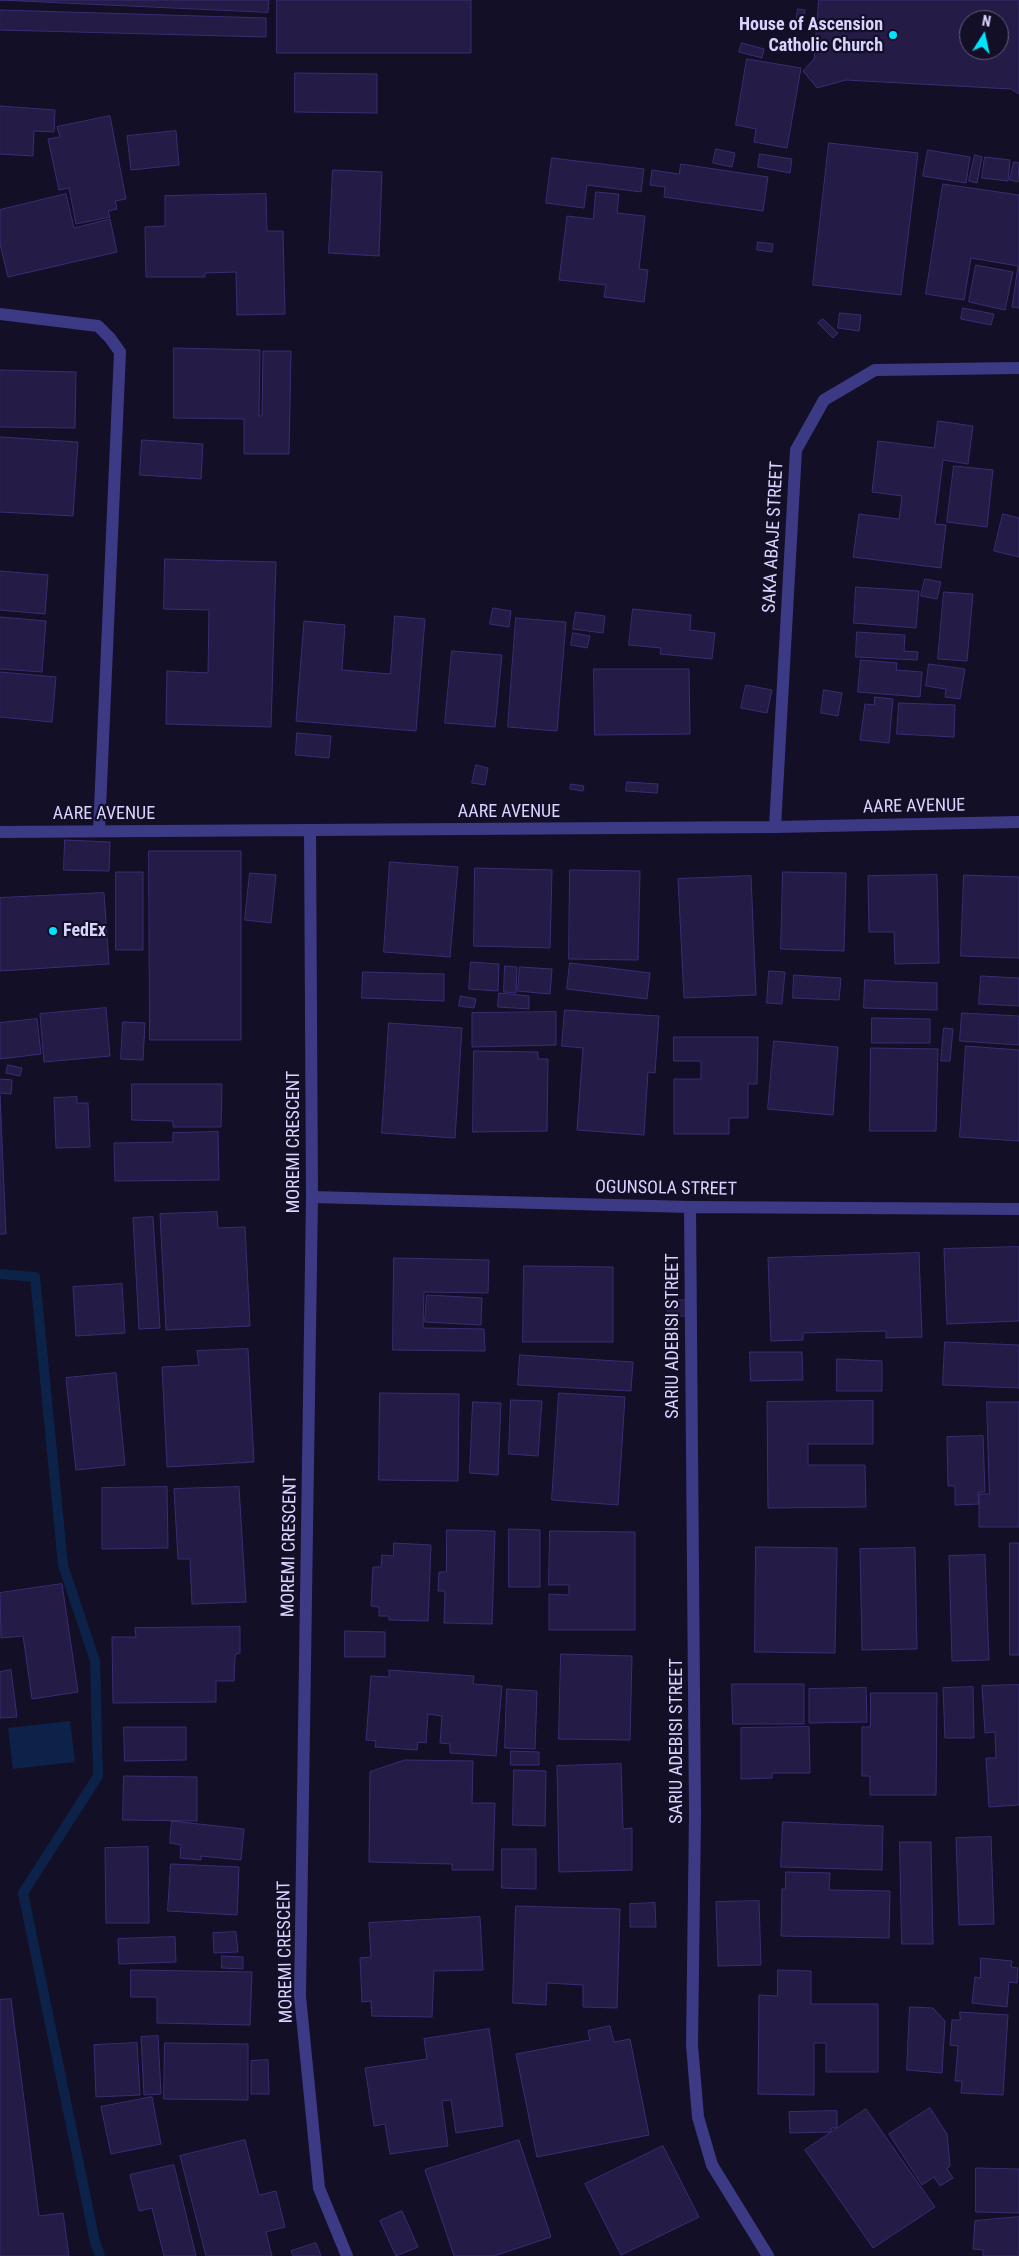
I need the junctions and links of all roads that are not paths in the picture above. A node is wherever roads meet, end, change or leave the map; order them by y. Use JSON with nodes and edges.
{"nodes":[{"id":1,"x":0,"y":314,"type":"edge"},
{"id":2,"x":1019,"y":368,"type":"edge"},
{"id":3,"x":1019,"y":822,"type":"edge"},
{"id":4,"x":775,"y":827,"type":"junction"},
{"id":5,"x":310,"y":831,"type":"junction"},
{"id":6,"x":0,"y":832,"type":"edge"},
{"id":7,"x":99,"y":832,"type":"junction"},
{"id":8,"x":312,"y":1198,"type":"junction"},
{"id":9,"x":690,"y":1207,"type":"junction"},
{"id":10,"x":1019,"y":1209,"type":"edge"},
{"id":11,"x":347,"y":2256,"type":"edge"},
{"id":12,"x":768,"y":2256,"type":"edge"}],
"edges":[{"from":1,"to":7,"type":"street"},
{"from":2,"to":4,"type":"street","name":"SAKA ABAJE STREET"},
{"from":3,"to":4,"type":"street","name":"AARE AVENUE"},
{"from":4,"to":5,"type":"street","name":"AARE AVENUE"},
{"from":5,"to":7,"type":"street","name":"AARE AVENUE"},
{"from":5,"to":8,"type":"street","name":"MOREMI CRESCENT"},
{"from":6,"to":7,"type":"street","name":"AARE AVENUE"},
{"from":8,"to":9,"type":"street","name":"OGUNSOLA STREET"},
{"from":8,"to":11,"type":"street","name":"MOREMI CRESCENT"},
{"from":9,"to":10,"type":"street","name":"OGUNSOLA STREET"},
{"from":9,"to":12,"type":"street","name":"SARIU ADEBISI STREET"}]}
